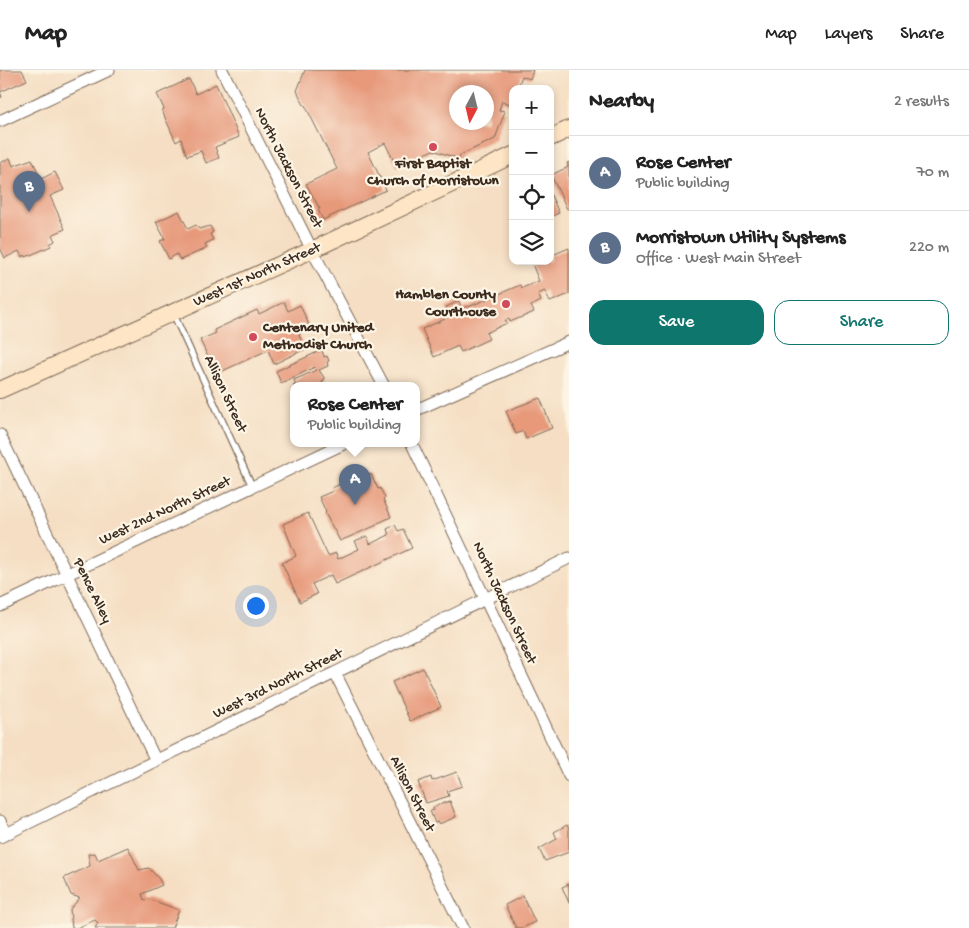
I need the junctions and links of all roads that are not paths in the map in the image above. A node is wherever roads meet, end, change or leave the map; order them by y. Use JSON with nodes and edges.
{"nodes":[{"id":1,"x":109,"y":70,"type":"edge"},
{"id":2,"x":222,"y":70,"type":"edge"},
{"id":3,"x":0,"y":121,"type":"edge"},
{"id":4,"x":569,"y":129,"type":"edge"},
{"id":5,"x":554,"y":136,"type":"edge"},
{"id":6,"x":509,"y":157,"type":"edge"},
{"id":7,"x":312,"y":250,"type":"junction"},
{"id":8,"x":173,"y":313,"type":"junction"},
{"id":9,"x":569,"y":342,"type":"edge"},
{"id":10,"x":382,"y":382,"type":"edge"},
{"id":11,"x":0,"y":390,"type":"edge"},
{"id":12,"x":420,"y":408,"type":"edge"},
{"id":13,"x":0,"y":435,"type":"edge"},
{"id":14,"x":336,"y":447,"type":"edge"},
{"id":15,"x":413,"y":447,"type":"edge"},
{"id":16,"x":252,"y":486,"type":"junction"},
{"id":17,"x":569,"y":558,"type":"edge"},
{"id":18,"x":67,"y":574,"type":"junction"},
{"id":19,"x":485,"y":600,"type":"junction"},
{"id":20,"x":0,"y":606,"type":"edge"},
{"id":21,"x":335,"y":673,"type":"junction"},
{"id":22,"x":156,"y":761,"type":"junction"},
{"id":23,"x":569,"y":776,"type":"edge"},
{"id":24,"x":0,"y":821,"type":"edge"},
{"id":25,"x":3,"y":835,"type":"edge"},
{"id":26,"x":463,"y":928,"type":"edge"}],
"edges":[{"from":1,"to":3,"type":"street"},
{"from":2,"to":7,"type":"street","name":"North Jackson Street"},
{"from":4,"to":5,"type":"main road"},
{"from":6,"to":7,"type":"main road","name":"West 1st North Street"},
{"from":7,"to":8,"type":"main road","name":"West 1st North Street"},
{"from":7,"to":10,"type":"street","name":"North Jackson Street"},
{"from":8,"to":11,"type":"main road","name":"West 1st North Street"},
{"from":8,"to":16,"type":"lane","name":"Allison Street"},
{"from":9,"to":12,"type":"street"},
{"from":13,"to":18,"type":"street","name":"Pence Alley"},
{"from":14,"to":16,"type":"street","name":"West 2nd North Street"},
{"from":15,"to":19,"type":"street","name":"North Jackson Street"},
{"from":16,"to":18,"type":"street","name":"West 2nd North Street"},
{"from":17,"to":19,"type":"street","name":"West 3rd North Street"},
{"from":18,"to":20,"type":"street","name":"West 2nd North Street"},
{"from":18,"to":22,"type":"street","name":"Pence Alley"},
{"from":19,"to":21,"type":"street","name":"West 3rd North Street"},
{"from":19,"to":23,"type":"street","name":"North Jackson Street"},
{"from":21,"to":22,"type":"street","name":"West 3rd North Street"},
{"from":21,"to":26,"type":"street","name":"Allison Street"},
{"from":22,"to":25,"type":"street","name":"West 3rd North Street"},
{"from":24,"to":25,"type":"street"}]}
